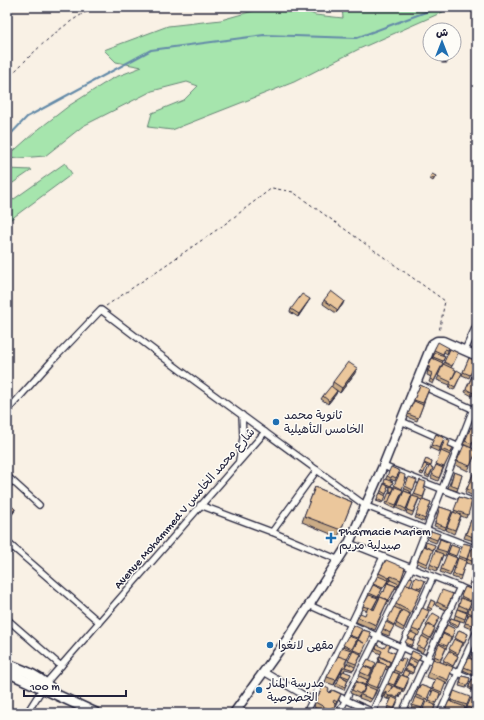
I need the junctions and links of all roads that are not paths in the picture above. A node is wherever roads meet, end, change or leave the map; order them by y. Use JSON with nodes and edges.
{"nodes":[{"id":1,"x":477,"y":324,"type":"edge"},
{"id":2,"x":464,"y":350,"type":"junction"},
{"id":3,"x":477,"y":356,"type":"edge"},
{"id":4,"x":416,"y":383,"type":"junction"},
{"id":5,"x":475,"y":410,"type":"edge"},
{"id":6,"x":7,"y":412,"type":"edge"},
{"id":7,"x":242,"y":414,"type":"junction"},
{"id":8,"x":401,"y":421,"type":"junction"},
{"id":9,"x":265,"y":432,"type":"junction"},
{"id":10,"x":458,"y":446,"type":"junction"},
{"id":11,"x":477,"y":455,"type":"edge"},
{"id":12,"x":238,"y":461,"type":"junction"},
{"id":13,"x":383,"y":466,"type":"junction"},
{"id":14,"x":317,"y":470,"type":"junction"},
{"id":15,"x":7,"y":476,"type":"edge"},
{"id":16,"x":441,"y":490,"type":"junction"},
{"id":17,"x":477,"y":504,"type":"edge"},
{"id":18,"x":39,"y":505,"type":"dead end"},
{"id":19,"x":200,"y":505,"type":"junction"},
{"id":20,"x":366,"y":506,"type":"junction"},
{"id":21,"x":426,"y":529,"type":"junction"},
{"id":22,"x":272,"y":532,"type":"junction"},
{"id":23,"x":7,"y":542,"type":"edge"},
{"id":24,"x":349,"y":543,"type":"junction"},
{"id":25,"x":12,"y":546,"type":"junction"},
{"id":26,"x":477,"y":549,"type":"edge"},
{"id":27,"x":7,"y":553,"type":"edge"},
{"id":28,"x":383,"y":557,"type":"junction"},
{"id":29,"x":339,"y":560,"type":"junction"},
{"id":30,"x":411,"y":568,"type":"junction"},
{"id":31,"x":432,"y":577,"type":"junction"},
{"id":32,"x":460,"y":587,"type":"junction"},
{"id":33,"x":477,"y":594,"type":"edge"},
{"id":34,"x":309,"y":605,"type":"junction"},
{"id":35,"x":7,"y":618,"type":"edge"},
{"id":36,"x":99,"y":622,"type":"junction"},
{"id":37,"x":351,"y":624,"type":"junction"},
{"id":38,"x":477,"y":631,"type":"edge"},
{"id":39,"x":377,"y":636,"type":"junction"},
{"id":40,"x":400,"y":647,"type":"junction"},
{"id":41,"x":427,"y":660,"type":"junction"},
{"id":42,"x":7,"y":664,"type":"edge"},
{"id":43,"x":61,"y":666,"type":"junction"},
{"id":44,"x":7,"y":672,"type":"edge"},
{"id":45,"x":264,"y":672,"type":"junction"},
{"id":46,"x":458,"y":673,"type":"junction"},
{"id":47,"x":477,"y":681,"type":"edge"},
{"id":48,"x":44,"y":686,"type":"junction"},
{"id":49,"x":318,"y":688,"type":"junction"},
{"id":50,"x":312,"y":700,"type":"junction"},
{"id":51,"x":345,"y":700,"type":"junction"},
{"id":52,"x":235,"y":711,"type":"edge"},
{"id":53,"x":373,"y":712,"type":"edge"},
{"id":54,"x":27,"y":713,"type":"edge"},
{"id":55,"x":96,"y":713,"type":"edge"},
{"id":56,"x":246,"y":713,"type":"edge"},
{"id":57,"x":306,"y":713,"type":"edge"},
{"id":58,"x":339,"y":713,"type":"edge"},
{"id":59,"x":402,"y":713,"type":"edge"},
{"id":60,"x":440,"y":713,"type":"edge"}],
"edges":[{"from":1,"to":2,"type":"street"},
{"from":2,"to":3,"type":"street"},
{"from":2,"to":4,"type":"street"},
{"from":4,"to":5,"type":"street"},
{"from":4,"to":8,"type":"street"},
{"from":5,"to":10,"type":"street"},
{"from":6,"to":7,"type":"street"},
{"from":7,"to":9,"type":"street"},
{"from":7,"to":12,"type":"street"},
{"from":8,"to":10,"type":"street"},
{"from":8,"to":13,"type":"street"},
{"from":9,"to":12,"type":"street","name":"Avenue Mohammed V شارع محمد الخامس"},
{"from":9,"to":14,"type":"street","name":"Avenue Mohammed V شارع محمد الخامس"},
{"from":10,"to":11,"type":"street"},
{"from":10,"to":16,"type":"street"},
{"from":12,"to":19,"type":"street","name":"Avenue Mohammed V شارع محمد الخامس"},
{"from":13,"to":16,"type":"street"},
{"from":13,"to":20,"type":"street"},
{"from":14,"to":20,"type":"street","name":"Avenue Mohammed V شارع محمد الخامس"},
{"from":14,"to":22,"type":"street"},
{"from":15,"to":18,"type":"street"},
{"from":16,"to":17,"type":"street"},
{"from":16,"to":21,"type":"street"},
{"from":19,"to":22,"type":"street"},
{"from":19,"to":36,"type":"street","name":"Avenue Mohammed V شارع محمد الخامس"},
{"from":20,"to":21,"type":"street","name":"Avenue Mohammed V شارع محمد الخامس"},
{"from":20,"to":24,"type":"street"},
{"from":21,"to":26,"type":"street","name":"Avenue Mohammed V شارع محمد الخامس"},
{"from":21,"to":30,"type":"street"},
{"from":22,"to":29,"type":"street"},
{"from":23,"to":25,"type":"street"},
{"from":24,"to":28,"type":"street"},
{"from":24,"to":29,"type":"street"},
{"from":25,"to":27,"type":"street"},
{"from":25,"to":36,"type":"street"},
{"from":28,"to":30,"type":"street"},
{"from":28,"to":37,"type":"street"},
{"from":29,"to":34,"type":"street"},
{"from":30,"to":31,"type":"street"},
{"from":30,"to":39,"type":"street"},
{"from":31,"to":32,"type":"street"},
{"from":31,"to":40,"type":"street"},
{"from":32,"to":33,"type":"street"},
{"from":32,"to":41,"type":"street"},
{"from":34,"to":37,"type":"street"},
{"from":34,"to":45,"type":"street"},
{"from":35,"to":43,"type":"street"},
{"from":36,"to":43,"type":"street","name":"Avenue Mohammed V شارع محمد الخامس"},
{"from":37,"to":39,"type":"street"},
{"from":37,"to":49,"type":"street"},
{"from":38,"to":46,"type":"street"},
{"from":39,"to":40,"type":"street"},
{"from":39,"to":51,"type":"street"},
{"from":40,"to":41,"type":"street"},
{"from":40,"to":53,"type":"street"},
{"from":41,"to":46,"type":"street"},
{"from":41,"to":59,"type":"street"},
{"from":42,"to":48,"type":"main road"},
{"from":43,"to":48,"type":"street","name":"Avenue Mohammed V شارع محمد الخامس"},
{"from":44,"to":48,"type":"main road"},
{"from":45,"to":50,"type":"street"},
{"from":45,"to":52,"type":"street"},
{"from":46,"to":47,"type":"street"},
{"from":46,"to":60,"type":"street"},
{"from":48,"to":54,"type":"street","name":"Avenue Mohammed V شارع محمد الخامس"},
{"from":48,"to":55,"type":"main road"},
{"from":49,"to":50,"type":"street"},
{"from":49,"to":51,"type":"street"},
{"from":50,"to":57,"type":"street"},
{"from":51,"to":53,"type":"street"},
{"from":51,"to":58,"type":"street"},
{"from":52,"to":56,"type":"street"}]}
